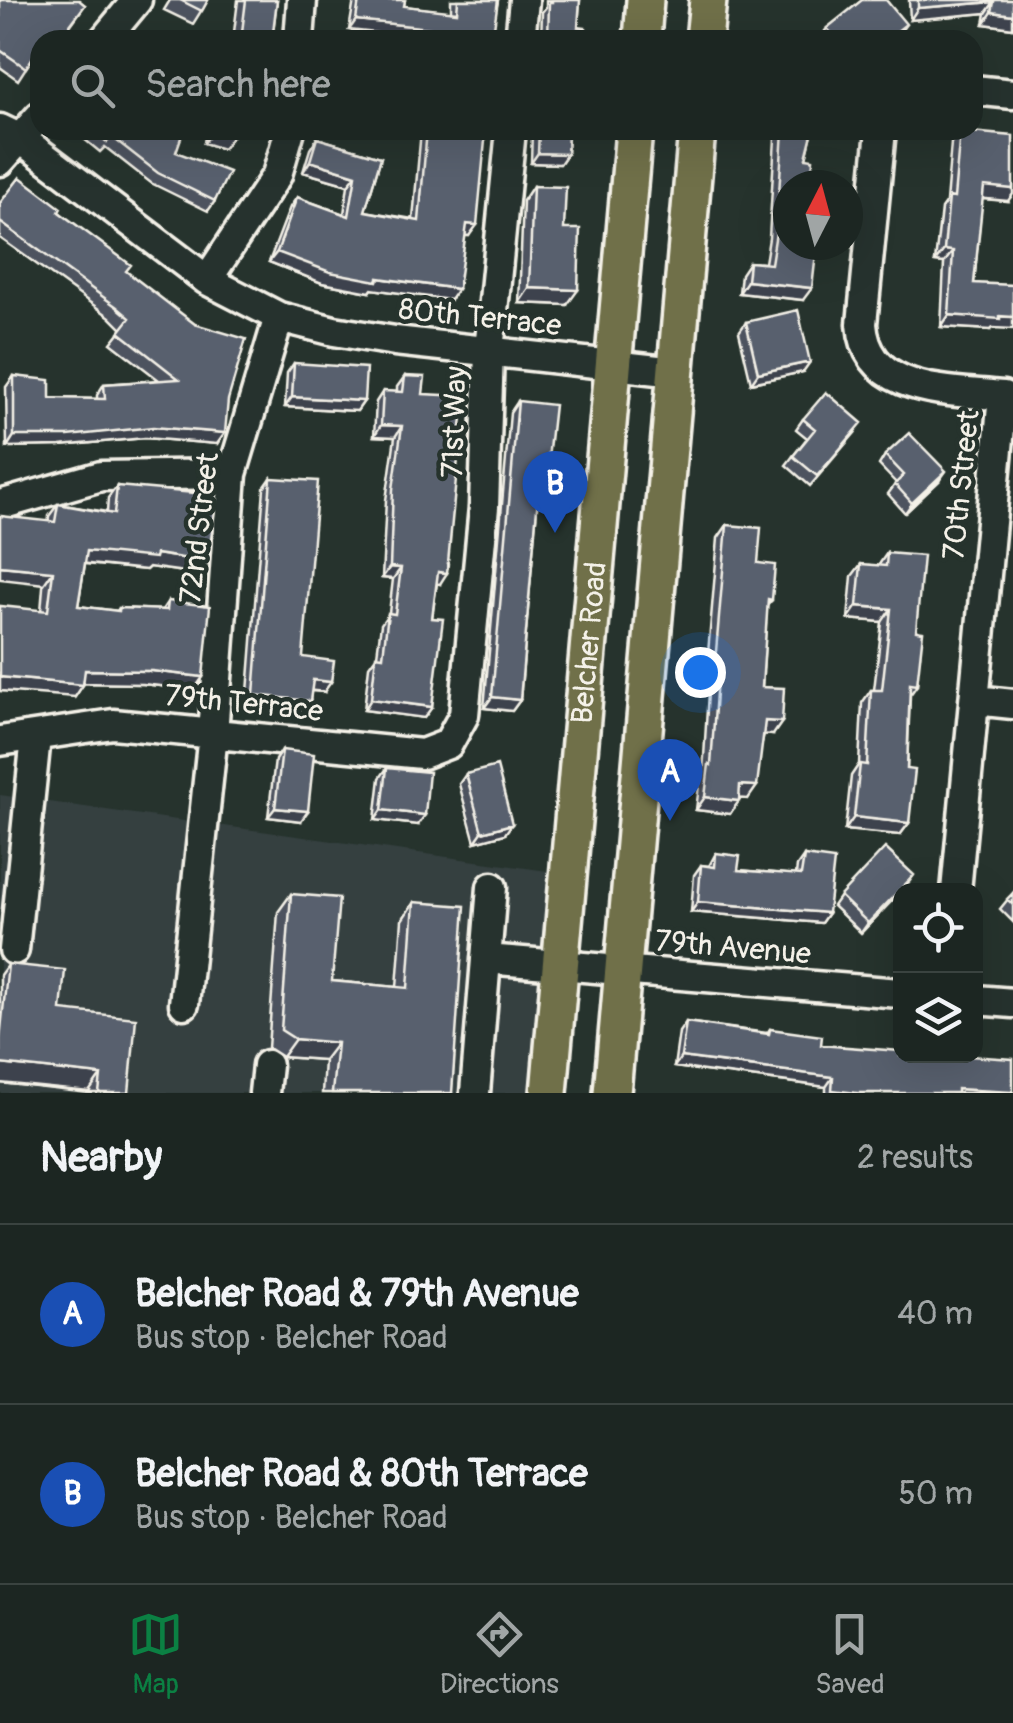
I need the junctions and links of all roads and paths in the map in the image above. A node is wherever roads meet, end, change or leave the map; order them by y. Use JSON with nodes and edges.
{"nodes":[{"id":1,"x":137,"y":0,"type":"edge"},
{"id":2,"x":302,"y":0,"type":"edge"},
{"id":3,"x":524,"y":0,"type":"edge"},
{"id":4,"x":645,"y":0,"type":"edge"},
{"id":5,"x":708,"y":0,"type":"edge"},
{"id":6,"x":112,"y":30,"type":"edge"},
{"id":7,"x":300,"y":30,"type":"edge"},
{"id":8,"x":521,"y":30,"type":"edge"},
{"id":9,"x":643,"y":30,"type":"edge"},
{"id":10,"x":705,"y":30,"type":"edge"},
{"id":11,"x":983,"y":91,"type":"edge"},
{"id":12,"x":1013,"y":94,"type":"edge"},
{"id":13,"x":10,"y":134,"type":"edge"},
{"id":14,"x":287,"y":140,"type":"edge"},
{"id":15,"x":510,"y":140,"type":"edge"},
{"id":16,"x":633,"y":140,"type":"edge"},
{"id":17,"x":696,"y":140,"type":"edge"},
{"id":18,"x":880,"y":140,"type":"edge"},
{"id":19,"x":0,"y":160,"type":"edge"},
{"id":20,"x":207,"y":280,"type":"junction"},
{"id":21,"x":279,"y":316,"type":"junction"},
{"id":22,"x":489,"y":351,"type":"junction"},
{"id":23,"x":614,"y":365,"type":"junction"},
{"id":24,"x":676,"y":372,"type":"junction"},
{"id":25,"x":1008,"y":397,"type":"edge"},
{"id":26,"x":232,"y":474,"type":"junction"},
{"id":27,"x":0,"y":504,"type":"edge"},
{"id":28,"x":976,"y":700,"type":"junction"},
{"id":29,"x":1013,"y":704,"type":"edge"},
{"id":30,"x":464,"y":716,"type":"joint"},
{"id":31,"x":214,"y":734,"type":"junction"},
{"id":32,"x":36,"y":737,"type":"junction"},
{"id":33,"x":0,"y":741,"type":"edge"},
{"id":34,"x":957,"y":883,"type":"edge"},
{"id":35,"x":492,"y":887,"type":"dead end"},
{"id":36,"x":14,"y":950,"type":"dead end"},
{"id":37,"x":486,"y":959,"type":"junction"},
{"id":38,"x":560,"y":966,"type":"junction"},
{"id":39,"x":623,"y":971,"type":"junction"},
{"id":40,"x":893,"y":992,"type":"edge"},
{"id":41,"x":983,"y":1001,"type":"edge"},
{"id":42,"x":1013,"y":1003,"type":"edge"},
{"id":43,"x":184,"y":1004,"type":"dead end"},
{"id":44,"x":474,"y":1093,"type":"edge"},
{"id":45,"x":549,"y":1093,"type":"edge"},
{"id":46,"x":612,"y":1093,"type":"edge"}],
"edges":[{"from":1,"to":6,"type":"street"},
{"from":2,"to":7,"type":"street"},
{"from":3,"to":8,"type":"street"},
{"from":4,"to":9,"type":"main road"},
{"from":5,"to":10,"type":"main road"},
{"from":11,"to":12,"type":"street"},
{"from":13,"to":19,"type":"street"},
{"from":13,"to":20,"type":"street"},
{"from":14,"to":20,"type":"street"},
{"from":15,"to":22,"type":"street","name":"71st Way"},
{"from":16,"to":23,"type":"main road","name":"Belcher Road"},
{"from":17,"to":24,"type":"main road","name":"Belcher Road"},
{"from":18,"to":25,"type":"street","name":"70th Street"},
{"from":20,"to":21,"type":"street"},
{"from":21,"to":22,"type":"street","name":"80th Terrace"},
{"from":21,"to":26,"type":"street","name":"72nd Street"},
{"from":22,"to":23,"type":"street","name":"80th Terrace"},
{"from":22,"to":30,"type":"street","name":"71st Way"},
{"from":23,"to":24,"type":"street","name":"80th Terrace"},
{"from":23,"to":38,"type":"main road","name":"Belcher Road"},
{"from":24,"to":39,"type":"main road","name":"Belcher Road"},
{"from":25,"to":28,"type":"street","name":"70th Street"},
{"from":26,"to":27,"type":"street"},
{"from":26,"to":31,"type":"street","name":"72nd Street"},
{"from":28,"to":29,"type":"street"},
{"from":28,"to":34,"type":"street","name":"70th Street"},
{"from":30,"to":31,"type":"street","name":"79th Terrace"},
{"from":31,"to":32,"type":"street","name":"79th Terrace"},
{"from":31,"to":43,"type":"street","name":"72nd Street"},
{"from":32,"to":33,"type":"street","name":"79th Terrace"},
{"from":32,"to":36,"type":"street"},
{"from":35,"to":37,"type":"street"},
{"from":37,"to":38,"type":"street","name":"79th Avenue"},
{"from":37,"to":44,"type":"street"},
{"from":38,"to":39,"type":"street","name":"79th Avenue"},
{"from":38,"to":45,"type":"main road","name":"Belcher Road"},
{"from":39,"to":40,"type":"street","name":"79th Avenue"},
{"from":39,"to":46,"type":"main road","name":"Belcher Road"},
{"from":41,"to":42,"type":"street"}]}
